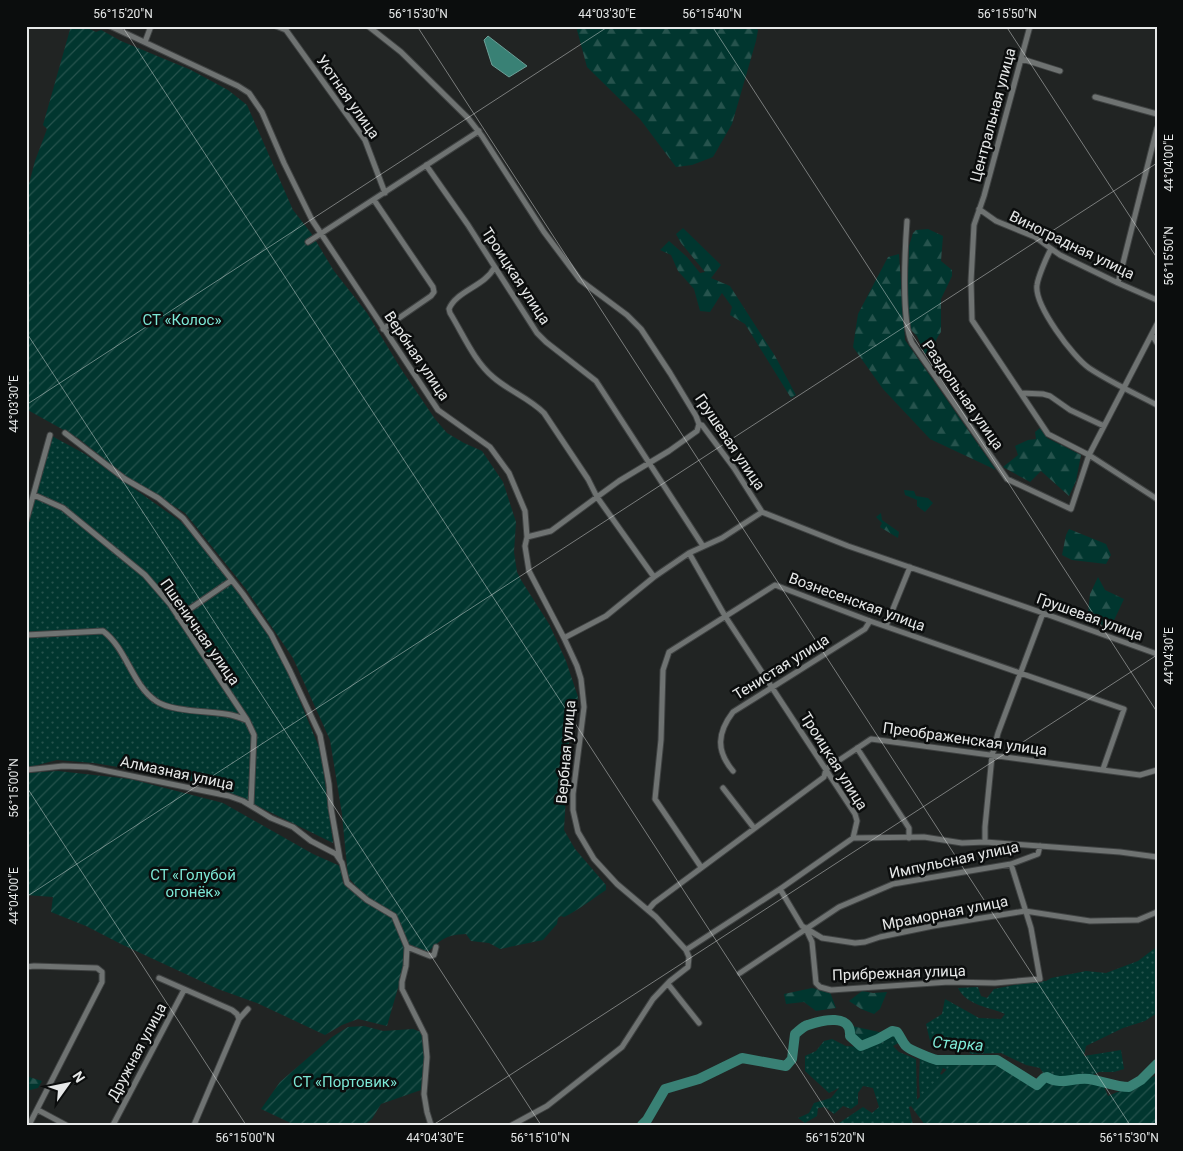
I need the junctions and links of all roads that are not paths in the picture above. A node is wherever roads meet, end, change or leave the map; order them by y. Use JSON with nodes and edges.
{"nodes":[{"id":1,"x":110,"y":26,"type":"edge"},
{"id":2,"x":151,"y":26,"type":"edge"},
{"id":3,"x":276,"y":26,"type":"edge"},
{"id":4,"x":368,"y":26,"type":"edge"},
{"id":5,"x":1030,"y":26,"type":"edge"},
{"id":6,"x":145,"y":42,"type":"junction"},
{"id":7,"x":1022,"y":59,"type":"junction"},
{"id":8,"x":1060,"y":71,"type":"dead end"},
{"id":9,"x":1094,"y":97,"type":"dead end"},
{"id":10,"x":1157,"y":114,"type":"edge"},
{"id":11,"x":1157,"y":128,"type":"edge"},
{"id":12,"x":479,"y":131,"type":"junction"},
{"id":13,"x":426,"y":165,"type":"junction"},
{"id":14,"x":385,"y":193,"type":"junction"},
{"id":15,"x":374,"y":200,"type":"junction"},
{"id":16,"x":979,"y":209,"type":"junction"},
{"id":17,"x":908,"y":221,"type":"dead end"},
{"id":18,"x":321,"y":232,"type":"junction"},
{"id":19,"x":308,"y":242,"type":"dead end"},
{"id":20,"x":1051,"y":249,"type":"junction"},
{"id":21,"x":494,"y":268,"type":"junction"},
{"id":22,"x":1118,"y":283,"type":"junction"},
{"id":23,"x":1157,"y":300,"type":"edge"},
{"id":24,"x":1157,"y":324,"type":"edge"},
{"id":25,"x":383,"y":329,"type":"junction"},
{"id":26,"x":1152,"y":334,"type":"junction"},
{"id":27,"x":1157,"y":343,"type":"edge"},
{"id":28,"x":1124,"y":388,"type":"junction"},
{"id":29,"x":1021,"y":393,"type":"junction"},
{"id":30,"x":1157,"y":405,"type":"edge"},
{"id":31,"x":699,"y":424,"type":"junction"},
{"id":32,"x":1104,"y":426,"type":"junction"},
{"id":33,"x":65,"y":433,"type":"dead end"},
{"id":34,"x":50,"y":435,"type":"dead end"},
{"id":35,"x":1089,"y":454,"type":"junction"},
{"id":36,"x":649,"y":462,"type":"junction"},
{"id":37,"x":34,"y":495,"type":"junction"},
{"id":38,"x":597,"y":497,"type":"junction"},
{"id":39,"x":1157,"y":499,"type":"edge"},
{"id":40,"x":762,"y":512,"type":"junction"},
{"id":41,"x":26,"y":521,"type":"edge"},
{"id":42,"x":526,"y":537,"type":"junction"},
{"id":43,"x":703,"y":546,"type":"junction"},
{"id":44,"x":690,"y":553,"type":"junction"},
{"id":45,"x":910,"y":567,"type":"junction"},
{"id":46,"x":654,"y":577,"type":"junction"},
{"id":47,"x":232,"y":580,"type":"junction"},
{"id":48,"x":1043,"y":613,"type":"junction"},
{"id":49,"x":725,"y":616,"type":"junction"},
{"id":50,"x":178,"y":617,"type":"junction"},
{"id":51,"x":870,"y":621,"type":"junction"},
{"id":52,"x":886,"y":626,"type":"junction"},
{"id":53,"x":26,"y":634,"type":"edge"},
{"id":54,"x":564,"y":638,"type":"junction"},
{"id":55,"x":1157,"y":654,"type":"edge"},
{"id":56,"x":1021,"y":673,"type":"junction"},
{"id":57,"x":772,"y":688,"type":"junction"},
{"id":58,"x":247,"y":720,"type":"junction"},
{"id":59,"x":857,"y":748,"type":"junction"},
{"id":60,"x":992,"y":756,"type":"junction"},
{"id":61,"x":826,"y":769,"type":"junction"},
{"id":62,"x":1103,"y":769,"type":"junction"},
{"id":63,"x":26,"y":770,"type":"edge"},
{"id":64,"x":1157,"y":770,"type":"edge"},
{"id":65,"x":733,"y":772,"type":"dead end"},
{"id":66,"x":723,"y":788,"type":"dead end"},
{"id":67,"x":251,"y":805,"type":"junction"},
{"id":68,"x":754,"y":828,"type":"junction"},
{"id":69,"x":853,"y":838,"type":"junction"},
{"id":70,"x":908,"y":838,"type":"junction"},
{"id":71,"x":985,"y":842,"type":"junction"},
{"id":72,"x":1040,"y":846,"type":"junction"},
{"id":73,"x":1157,"y":858,"type":"edge"},
{"id":74,"x":340,"y":859,"type":"junction"},
{"id":75,"x":1011,"y":864,"type":"junction"},
{"id":76,"x":701,"y":867,"type":"junction"},
{"id":77,"x":780,"y":889,"type":"junction"},
{"id":78,"x":648,"y":910,"type":"junction"},
{"id":79,"x":1025,"y":911,"type":"junction"},
{"id":80,"x":1157,"y":912,"type":"edge"},
{"id":81,"x":806,"y":929,"type":"junction"},
{"id":82,"x":407,"y":947,"type":"junction"},
{"id":83,"x":436,"y":947,"type":"dead end"},
{"id":84,"x":686,"y":950,"type":"junction"},
{"id":85,"x":26,"y":967,"type":"edge"},
{"id":86,"x":740,"y":973,"type":"dead end"},
{"id":87,"x":159,"y":978,"type":"dead end"},
{"id":88,"x":668,"y":984,"type":"junction"},
{"id":89,"x":184,"y":990,"type":"junction"},
{"id":90,"x":203,"y":990,"type":"dead end"},
{"id":91,"x":200,"y":997,"type":"junction"},
{"id":92,"x":248,"y":1009,"type":"dead end"},
{"id":93,"x":239,"y":1019,"type":"junction"},
{"id":94,"x":699,"y":1023,"type":"dead end"},
{"id":95,"x":38,"y":1110,"type":"junction"},
{"id":96,"x":29,"y":1125,"type":"edge"},
{"id":97,"x":66,"y":1125,"type":"edge"},
{"id":98,"x":113,"y":1125,"type":"edge"},
{"id":99,"x":194,"y":1125,"type":"edge"},
{"id":100,"x":432,"y":1125,"type":"edge"},
{"id":101,"x":512,"y":1125,"type":"edge"}],
"edges":[{"from":1,"to":6,"type":"street","name":"Вербная улица"},
{"from":2,"to":6,"type":"street"},
{"from":3,"to":14,"type":"street","name":"Уютная улица"},
{"from":4,"to":12,"type":"street","name":"Грушевая улица"},
{"from":5,"to":7,"type":"street","name":"Центральная улица"},
{"from":6,"to":18,"type":"street","name":"Вербная улица"},
{"from":7,"to":8,"type":"street"},
{"from":7,"to":16,"type":"street","name":"Центральная улица"},
{"from":9,"to":10,"type":"street"},
{"from":11,"to":22,"type":"street"},
{"from":12,"to":13,"type":"street"},
{"from":12,"to":31,"type":"street","name":"Грушевая улица"},
{"from":13,"to":14,"type":"street"},
{"from":13,"to":21,"type":"street","name":"Троицкая улица"},
{"from":14,"to":15,"type":"street"},
{"from":15,"to":18,"type":"street"},
{"from":15,"to":25,"type":"street"},
{"from":16,"to":20,"type":"street","name":"Виноградная улица"},
{"from":16,"to":29,"type":"street","name":"Центральная улица"},
{"from":17,"to":35,"type":"street","name":"Раздольная улица"},
{"from":18,"to":19,"type":"street"},
{"from":18,"to":25,"type":"street","name":"Вербная улица"},
{"from":20,"to":22,"type":"street","name":"Виноградная улица"},
{"from":20,"to":28,"type":"street"},
{"from":21,"to":36,"type":"street","name":"Троицкая улица"},
{"from":21,"to":38,"type":"street"},
{"from":22,"to":23,"type":"street","name":"Виноградная улица"},
{"from":24,"to":26,"type":"street"},
{"from":25,"to":42,"type":"street","name":"Вербная улица"},
{"from":26,"to":27,"type":"street"},
{"from":26,"to":28,"type":"street"},
{"from":28,"to":30,"type":"street"},
{"from":28,"to":32,"type":"street"},
{"from":29,"to":32,"type":"street"},
{"from":29,"to":35,"type":"street","name":"Центральная улица"},
{"from":31,"to":36,"type":"street"},
{"from":31,"to":40,"type":"street","name":"Грушевая улица"},
{"from":32,"to":35,"type":"street"},
{"from":33,"to":47,"type":"street"},
{"from":34,"to":37,"type":"street"},
{"from":35,"to":39,"type":"street","name":"Центральная улица"},
{"from":36,"to":38,"type":"street"},
{"from":36,"to":43,"type":"street","name":"Троицкая улица"},
{"from":37,"to":41,"type":"street"},
{"from":37,"to":50,"type":"street","name":"Пшеничная улица"},
{"from":38,"to":42,"type":"street"},
{"from":38,"to":46,"type":"street"},
{"from":40,"to":43,"type":"street"},
{"from":40,"to":45,"type":"street","name":"Грушевая улица"},
{"from":42,"to":54,"type":"street","name":"Вербная улица"},
{"from":43,"to":44,"type":"street"},
{"from":44,"to":46,"type":"street"},
{"from":44,"to":49,"type":"street","name":"Троицкая улица"},
{"from":45,"to":48,"type":"street","name":"Грушевая улица"},
{"from":45,"to":52,"type":"street"},
{"from":46,"to":54,"type":"street"},
{"from":47,"to":50,"type":"street"},
{"from":47,"to":74,"type":"street"},
{"from":48,"to":55,"type":"street","name":"Грушевая улица"},
{"from":48,"to":56,"type":"street"},
{"from":49,"to":51,"type":"street","name":"Вознесенская улица"},
{"from":49,"to":57,"type":"street","name":"Троицкая улица"},
{"from":49,"to":76,"type":"street","name":"Вознесенская улица"},
{"from":50,"to":58,"type":"street","name":"Пшеничная улица"},
{"from":51,"to":52,"type":"street","name":"Вознесенская улица"},
{"from":51,"to":57,"type":"street","name":"Тенистая улица"},
{"from":52,"to":56,"type":"street","name":"Вознесенская улица"},
{"from":53,"to":58,"type":"street"},
{"from":54,"to":78,"type":"street","name":"Вербная улица"},
{"from":56,"to":60,"type":"street"},
{"from":56,"to":62,"type":"street","name":"Вознесенская улица"},
{"from":57,"to":61,"type":"street","name":"Троицкая улица"},
{"from":57,"to":65,"type":"street","name":"Тенистая улица"},
{"from":58,"to":67,"type":"street","name":"Пшеничная улица"},
{"from":59,"to":60,"type":"street","name":"Преображенская улица"},
{"from":59,"to":61,"type":"street","name":"Преображенская улица"},
{"from":59,"to":70,"type":"street"},
{"from":60,"to":62,"type":"street","name":"Преображенская улица"},
{"from":60,"to":71,"type":"street"},
{"from":61,"to":68,"type":"street","name":"Преображенская улица"},
{"from":61,"to":69,"type":"street","name":"Троицкая улица"},
{"from":62,"to":64,"type":"street","name":"Преображенская улица"},
{"from":63,"to":67,"type":"street","name":"Алмазная улица"},
{"from":66,"to":68,"type":"street"},
{"from":67,"to":74,"type":"street","name":"Алмазная улица"},
{"from":68,"to":76,"type":"street","name":"Преображенская улица"},
{"from":69,"to":70,"type":"street"},
{"from":69,"to":77,"type":"street"},
{"from":70,"to":71,"type":"street"},
{"from":71,"to":72,"type":"street"},
{"from":72,"to":73,"type":"street"},
{"from":72,"to":75,"type":"street","name":"Импульсная улица"},
{"from":74,"to":82,"type":"street"},
{"from":75,"to":79,"type":"street"},
{"from":75,"to":81,"type":"street","name":"Импульсная улица"},
{"from":76,"to":78,"type":"street","name":"Преображенская улица"},
{"from":77,"to":81,"type":"street"},
{"from":77,"to":84,"type":"street"},
{"from":78,"to":84,"type":"street","name":"Вербная улица"},
{"from":79,"to":80,"type":"street","name":"Мраморная улица"},
{"from":79,"to":81,"type":"street","name":"Мраморная улица"},
{"from":79,"to":81,"type":"street","name":"Прибрежная улица"},
{"from":81,"to":86,"type":"street","name":"Импульсная улица"},
{"from":82,"to":83,"type":"street"},
{"from":82,"to":100,"type":"street"},
{"from":84,"to":88,"type":"street"},
{"from":85,"to":95,"type":"street"},
{"from":87,"to":89,"type":"street"},
{"from":88,"to":94,"type":"street"},
{"from":88,"to":101,"type":"street"},
{"from":89,"to":91,"type":"street"},
{"from":89,"to":98,"type":"street","name":"Дружная улица"},
{"from":90,"to":91,"type":"street"},
{"from":91,"to":93,"type":"street"},
{"from":92,"to":93,"type":"street"},
{"from":93,"to":99,"type":"street"},
{"from":95,"to":96,"type":"street"},
{"from":95,"to":97,"type":"street"}]}
